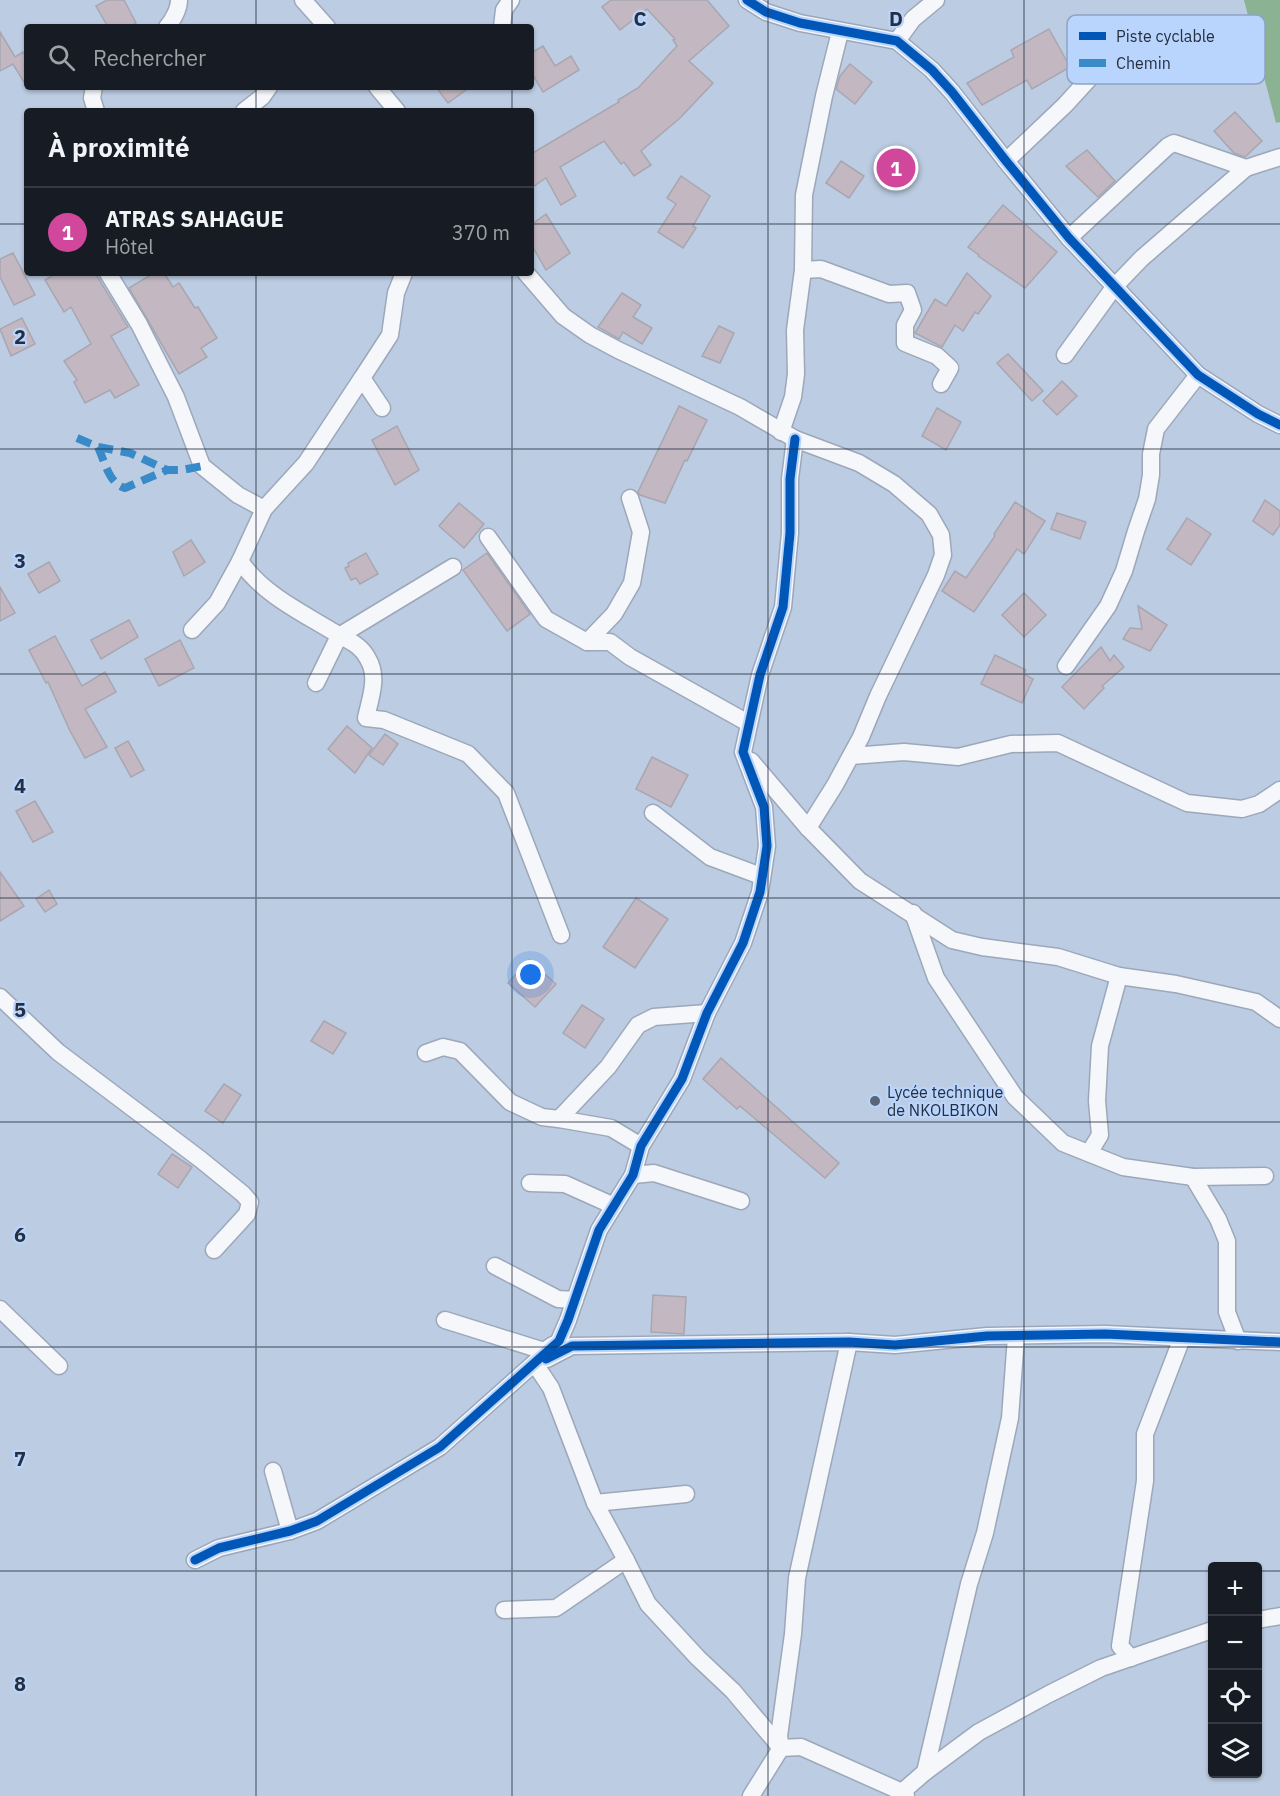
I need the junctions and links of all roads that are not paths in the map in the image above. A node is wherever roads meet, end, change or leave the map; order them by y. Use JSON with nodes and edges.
{"nodes":[{"id":1,"x":179,"y":0,"type":"edge"},
{"id":2,"x":303,"y":0,"type":"edge"},
{"id":3,"x":510,"y":0,"type":"edge"},
{"id":4,"x":747,"y":0,"type":"edge"},
{"id":5,"x":936,"y":0,"type":"edge"},
{"id":6,"x":169,"y":24,"type":"edge"},
{"id":7,"x":324,"y":24,"type":"edge"},
{"id":8,"x":502,"y":24,"type":"edge"},
{"id":9,"x":840,"y":32,"type":"junction"},
{"id":10,"x":897,"y":41,"type":"junction"},
{"id":11,"x":1084,"y":84,"type":"edge"},
{"id":12,"x":93,"y":90,"type":"edge"},
{"id":13,"x":266,"y":90,"type":"edge"},
{"id":14,"x":380,"y":90,"type":"edge"},
{"id":15,"x":95,"y":108,"type":"edge"},
{"id":16,"x":248,"y":108,"type":"edge"},
{"id":17,"x":395,"y":108,"type":"edge"},
{"id":18,"x":1280,"y":157,"type":"edge"},
{"id":19,"x":1006,"y":162,"type":"junction"},
{"id":20,"x":1246,"y":168,"type":"junction"},
{"id":21,"x":1069,"y":238,"type":"junction"},
{"id":22,"x":802,"y":270,"type":"junction"},
{"id":23,"x":110,"y":276,"type":"edge"},
{"id":24,"x":403,"y":276,"type":"edge"},
{"id":25,"x":529,"y":276,"type":"edge"},
{"id":26,"x":1115,"y":286,"type":"junction"},
{"id":27,"x":1065,"y":355,"type":"dead end"},
{"id":28,"x":1198,"y":375,"type":"junction"},
{"id":29,"x":362,"y":378,"type":"junction"},
{"id":30,"x":941,"y":384,"type":"dead end"},
{"id":31,"x":382,"y":408,"type":"dead end"},
{"id":32,"x":1280,"y":425,"type":"edge"},
{"id":33,"x":788,"y":435,"type":"junction"},
{"id":34,"x":630,"y":498,"type":"dead end"},
{"id":35,"x":264,"y":509,"type":"junction"},
{"id":36,"x":488,"y":537,"type":"dead end"},
{"id":37,"x":240,"y":561,"type":"junction"},
{"id":38,"x":453,"y":567,"type":"dead end"},
{"id":39,"x":192,"y":630,"type":"dead end"},
{"id":40,"x":339,"y":636,"type":"junction"},
{"id":41,"x":587,"y":642,"type":"junction"},
{"id":42,"x":1066,"y":666,"type":"dead end"},
{"id":43,"x":316,"y":683,"type":"dead end"},
{"id":44,"x":748,"y":723,"type":"junction"},
{"id":45,"x":742,"y":752,"type":"junction"},
{"id":46,"x":851,"y":756,"type":"junction"},
{"id":47,"x":1280,"y":790,"type":"edge"},
{"id":48,"x":653,"y":813,"type":"dead end"},
{"id":49,"x":808,"y":828,"type":"junction"},
{"id":50,"x":761,"y":876,"type":"junction"},
{"id":51,"x":913,"y":913,"type":"junction"},
{"id":52,"x":561,"y":935,"type":"dead end"},
{"id":53,"x":1119,"y":976,"type":"junction"},
{"id":54,"x":0,"y":997,"type":"edge"},
{"id":55,"x":707,"y":1013,"type":"junction"},
{"id":56,"x":1280,"y":1019,"type":"edge"},
{"id":57,"x":426,"y":1053,"type":"dead end"},
{"id":58,"x":559,"y":1119,"type":"junction"},
{"id":59,"x":641,"y":1146,"type":"junction"},
{"id":60,"x":1089,"y":1153,"type":"junction"},
{"id":61,"x":633,"y":1175,"type":"junction"},
{"id":62,"x":1265,"y":1176,"type":"dead end"},
{"id":63,"x":1193,"y":1177,"type":"junction"},
{"id":64,"x":530,"y":1183,"type":"dead end"},
{"id":65,"x":741,"y":1201,"type":"dead end"},
{"id":66,"x":614,"y":1206,"type":"junction"},
{"id":67,"x":214,"y":1250,"type":"dead end"},
{"id":68,"x":495,"y":1266,"type":"dead end"},
{"id":69,"x":575,"y":1300,"type":"junction"},
{"id":70,"x":0,"y":1309,"type":"edge"},
{"id":71,"x":445,"y":1320,"type":"dead end"},
{"id":72,"x":1017,"y":1337,"type":"junction"},
{"id":73,"x":1182,"y":1338,"type":"junction"},
{"id":74,"x":559,"y":1341,"type":"junction"},
{"id":75,"x":1238,"y":1341,"type":"junction"},
{"id":76,"x":849,"y":1342,"type":"junction"},
{"id":77,"x":1280,"y":1342,"type":"edge"},
{"id":78,"x":535,"y":1364,"type":"junction"},
{"id":79,"x":59,"y":1366,"type":"dead end"},
{"id":80,"x":273,"y":1471,"type":"dead end"},
{"id":81,"x":686,"y":1494,"type":"dead end"},
{"id":82,"x":595,"y":1503,"type":"junction"},
{"id":83,"x":290,"y":1531,"type":"junction"},
{"id":84,"x":195,"y":1560,"type":"dead end"},
{"id":85,"x":627,"y":1560,"type":"junction"},
{"id":86,"x":504,"y":1610,"type":"dead end"},
{"id":87,"x":1279,"y":1613,"type":"edge"},
{"id":88,"x":1262,"y":1618,"type":"edge"},
{"id":89,"x":1208,"y":1631,"type":"edge"},
{"id":90,"x":1131,"y":1658,"type":"junction"},
{"id":91,"x":781,"y":1749,"type":"junction"},
{"id":92,"x":925,"y":1772,"type":"junction"},
{"id":93,"x":904,"y":1794,"type":"edge"},
{"id":94,"x":751,"y":1796,"type":"edge"}],
"edges":[{"from":1,"to":6,"type":"street"},
{"from":2,"to":7,"type":"street"},
{"from":3,"to":8,"type":"street"},
{"from":4,"to":9,"type":"street"},
{"from":5,"to":10,"type":"street"},
{"from":9,"to":10,"type":"street"},
{"from":9,"to":22,"type":"street"},
{"from":10,"to":19,"type":"street"},
{"from":11,"to":19,"type":"street"},
{"from":12,"to":15,"type":"street"},
{"from":13,"to":16,"type":"street"},
{"from":14,"to":17,"type":"street"},
{"from":18,"to":20,"type":"street"},
{"from":19,"to":21,"type":"street"},
{"from":20,"to":21,"type":"street"},
{"from":20,"to":26,"type":"street"},
{"from":21,"to":26,"type":"street"},
{"from":22,"to":30,"type":"street"},
{"from":22,"to":33,"type":"street"},
{"from":23,"to":35,"type":"street"},
{"from":24,"to":29,"type":"street"},
{"from":25,"to":33,"type":"street"},
{"from":26,"to":27,"type":"street"},
{"from":26,"to":28,"type":"street"},
{"from":28,"to":32,"type":"street"},
{"from":28,"to":42,"type":"street"},
{"from":29,"to":31,"type":"street"},
{"from":29,"to":35,"type":"street"},
{"from":33,"to":44,"type":"street"},
{"from":33,"to":46,"type":"street"},
{"from":34,"to":41,"type":"street"},
{"from":35,"to":37,"type":"street"},
{"from":36,"to":41,"type":"street"},
{"from":37,"to":39,"type":"street"},
{"from":37,"to":40,"type":"street"},
{"from":38,"to":40,"type":"street"},
{"from":40,"to":43,"type":"street"},
{"from":40,"to":52,"type":"street"},
{"from":41,"to":44,"type":"street"},
{"from":44,"to":45,"type":"street"},
{"from":45,"to":49,"type":"street"},
{"from":45,"to":50,"type":"street"},
{"from":46,"to":47,"type":"street"},
{"from":46,"to":49,"type":"street"},
{"from":48,"to":50,"type":"street"},
{"from":49,"to":51,"type":"street"},
{"from":50,"to":55,"type":"street"},
{"from":51,"to":53,"type":"street"},
{"from":51,"to":60,"type":"street"},
{"from":53,"to":56,"type":"street"},
{"from":53,"to":60,"type":"street"},
{"from":54,"to":67,"type":"street"},
{"from":55,"to":58,"type":"street"},
{"from":55,"to":59,"type":"street"},
{"from":57,"to":58,"type":"street"},
{"from":58,"to":59,"type":"street"},
{"from":59,"to":61,"type":"street"},
{"from":60,"to":63,"type":"street"},
{"from":61,"to":65,"type":"street"},
{"from":61,"to":66,"type":"street"},
{"from":62,"to":63,"type":"street"},
{"from":63,"to":75,"type":"street"},
{"from":64,"to":66,"type":"street"},
{"from":66,"to":69,"type":"street"},
{"from":68,"to":69,"type":"street"},
{"from":69,"to":74,"type":"street"},
{"from":70,"to":79,"type":"street"},
{"from":71,"to":74,"type":"street"},
{"from":72,"to":73,"type":"street"},
{"from":72,"to":76,"type":"street"},
{"from":72,"to":92,"type":"street"},
{"from":73,"to":75,"type":"street"},
{"from":73,"to":90,"type":"street"},
{"from":74,"to":78,"type":"street"},
{"from":75,"to":77,"type":"street"},
{"from":76,"to":78,"type":"street"},
{"from":76,"to":91,"type":"street"},
{"from":78,"to":82,"type":"street"},
{"from":78,"to":83,"type":"street"},
{"from":80,"to":83,"type":"street"},
{"from":81,"to":82,"type":"street"},
{"from":82,"to":85,"type":"street"},
{"from":83,"to":84,"type":"street"},
{"from":85,"to":86,"type":"street"},
{"from":85,"to":91,"type":"street"},
{"from":87,"to":88,"type":"street"},
{"from":89,"to":90,"type":"street"},
{"from":90,"to":92,"type":"street"},
{"from":91,"to":93,"type":"street"},
{"from":91,"to":94,"type":"street"},
{"from":92,"to":93,"type":"street"}]}
